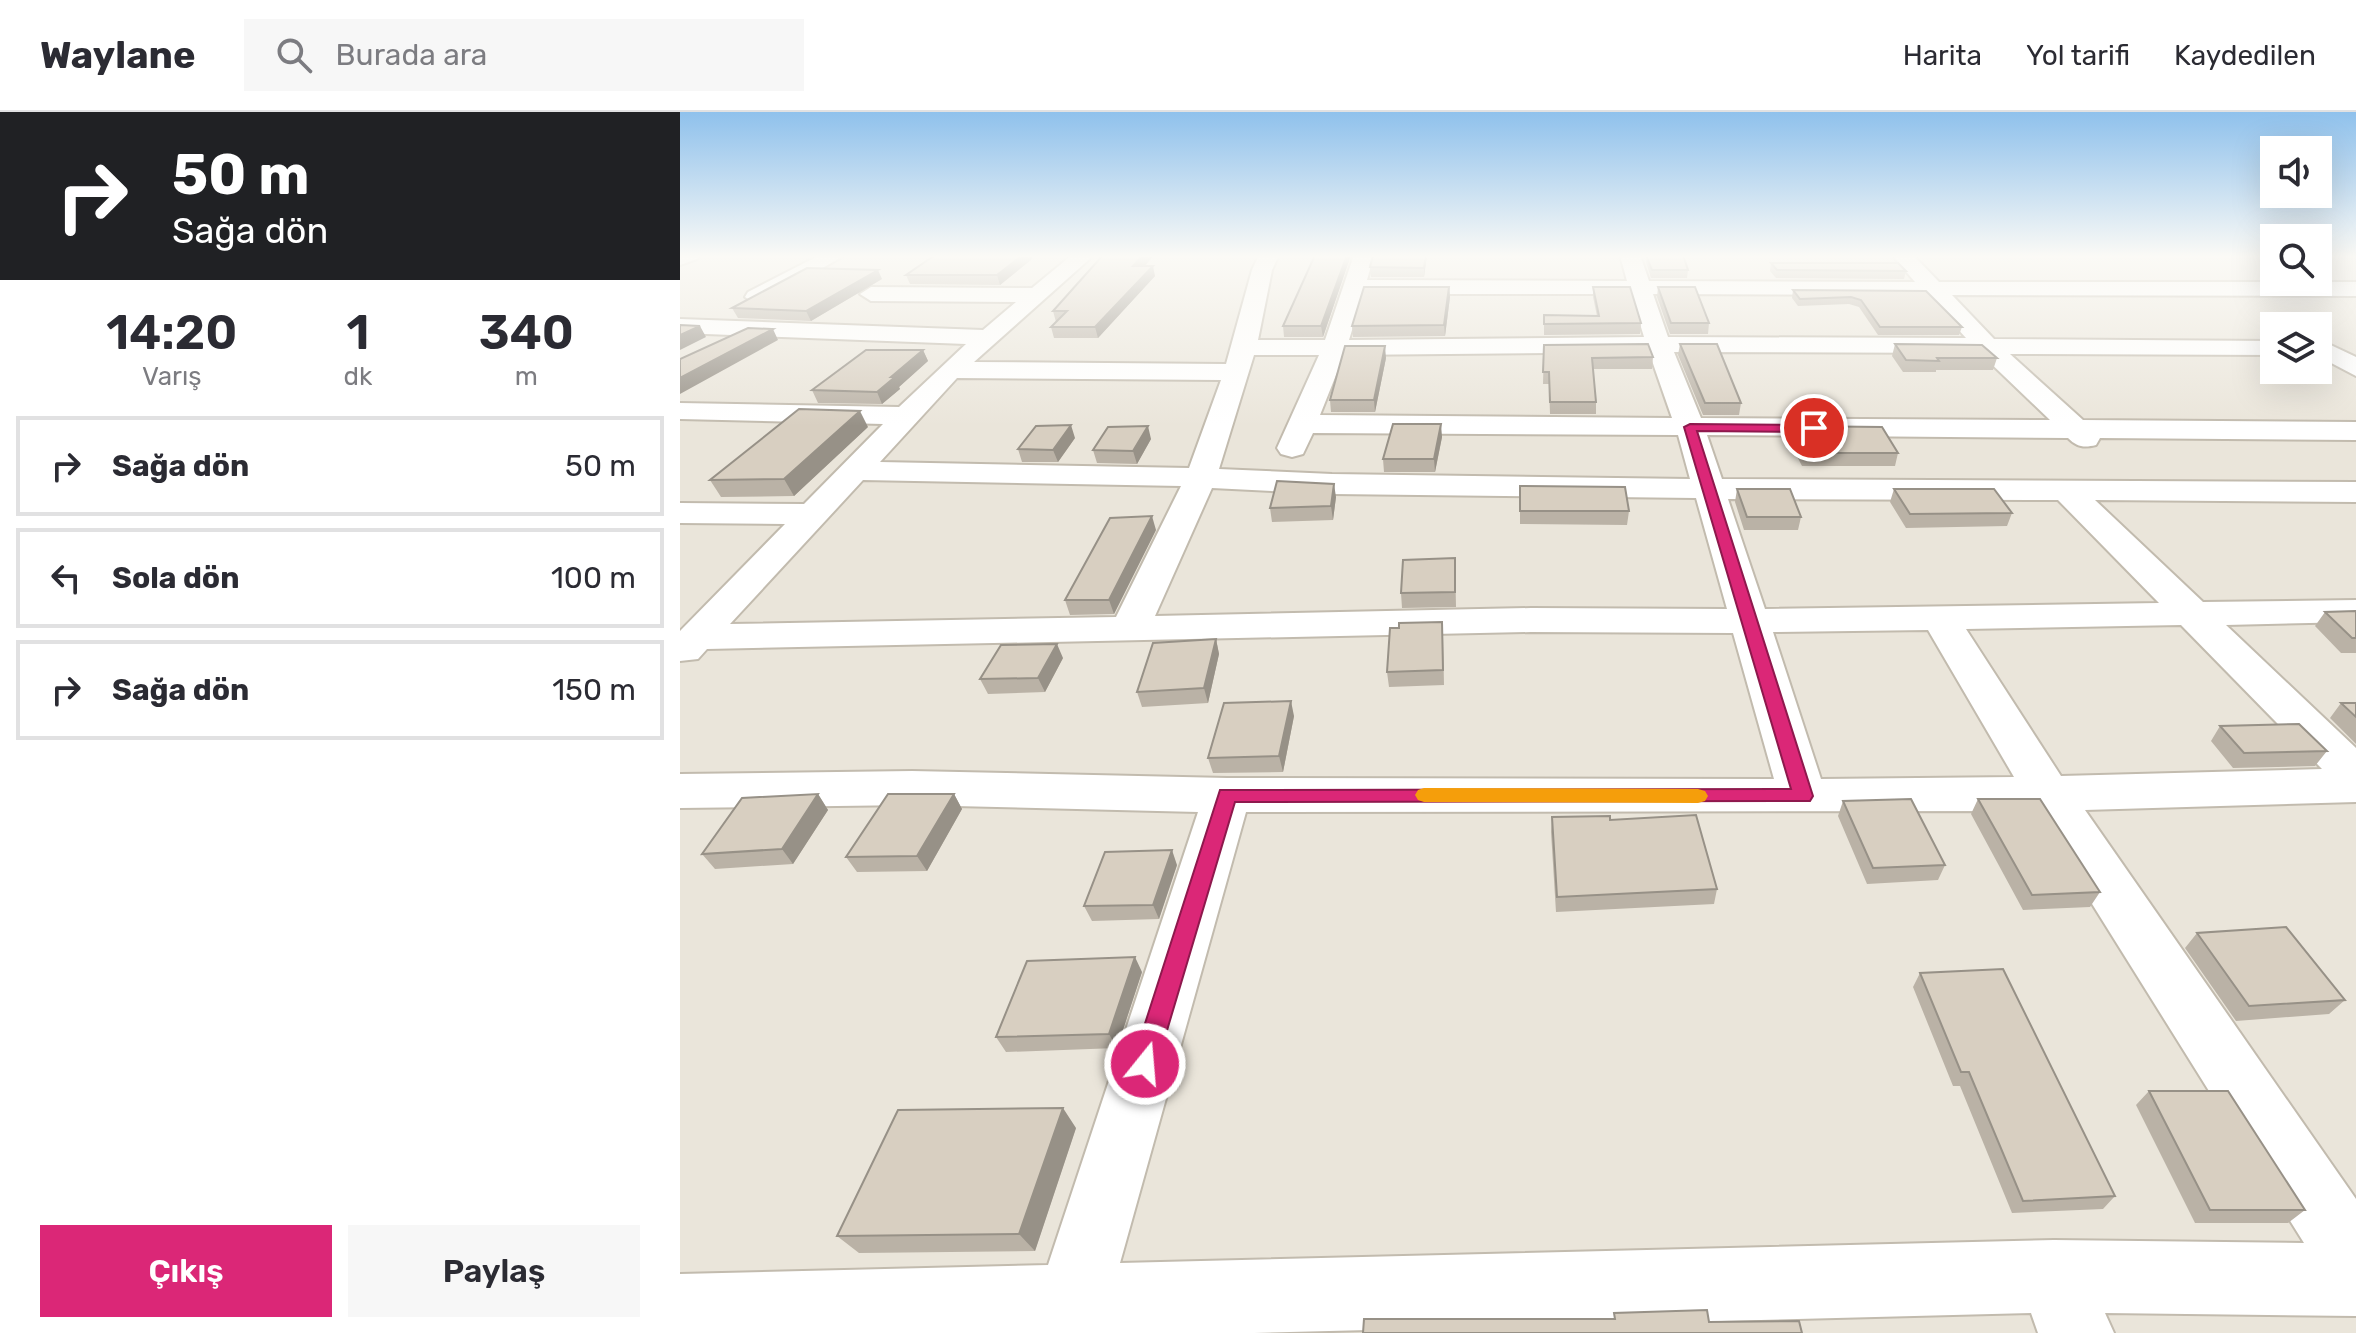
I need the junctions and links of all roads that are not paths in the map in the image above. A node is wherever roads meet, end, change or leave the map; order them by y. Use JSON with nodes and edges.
{"nodes":[{"id":1,"x":734,"y":312,"type":"edge"},
{"id":2,"x":1015,"y":312,"type":"edge"},
{"id":3,"x":1251,"y":312,"type":"edge"},
{"id":4,"x":1345,"y":312,"type":"edge"},
{"id":5,"x":1648,"y":312,"type":"edge"},
{"id":6,"x":1954,"y":312,"type":"edge"},
{"id":7,"x":695,"y":334,"type":"edge"},
{"id":8,"x":986,"y":337,"type":"junction"},
{"id":9,"x":1658,"y":344,"type":"junction"},
{"id":10,"x":1335,"y":346,"type":"junction"},
{"id":11,"x":1987,"y":346,"type":"junction"},
{"id":12,"x":2260,"y":348,"type":"edge"},
{"id":13,"x":2332,"y":348,"type":"edge"},
{"id":14,"x":2356,"y":349,"type":"edge"},
{"id":15,"x":2332,"y":354,"type":"edge"},
{"id":16,"x":1239,"y":360,"type":"junction"},
{"id":17,"x":2356,"y":368,"type":"edge"},
{"id":18,"x":950,"y":370,"type":"junction"},
{"id":19,"x":680,"y":411,"type":"edge"},
{"id":20,"x":906,"y":416,"type":"junction"},
{"id":21,"x":1301,"y":424,"type":"junction"},
{"id":22,"x":1690,"y":427,"type":"junction"},
{"id":23,"x":2078,"y":430,"type":"junction"},
{"id":24,"x":2356,"y":431,"type":"edge"},
{"id":25,"x":854,"y":471,"type":"junction"},
{"id":26,"x":1201,"y":477,"type":"junction"},
{"id":27,"x":1280,"y":481,"type":"junction"},
{"id":28,"x":1708,"y":487,"type":"junction"},
{"id":29,"x":2067,"y":491,"type":"junction"},
{"id":30,"x":2134,"y":491,"type":"junction"},
{"id":31,"x":2355,"y":493,"type":"edge"},
{"id":32,"x":680,"y":513,"type":"edge"},
{"id":33,"x":813,"y":514,"type":"junction"},
{"id":34,"x":2356,"y":611,"type":"edge"},
{"id":35,"x":2188,"y":613,"type":"junction"},
{"id":36,"x":1940,"y":618,"type":"junction"},
{"id":37,"x":1748,"y":621,"type":"junction"},
{"id":38,"x":1129,"y":629,"type":"junction"},
{"id":39,"x":688,"y":646,"type":"edge"},
{"id":40,"x":2356,"y":775,"type":"edge"},
{"id":41,"x":2356,"y":785,"type":"edge"},
{"id":42,"x":680,"y":791,"type":"edge"},
{"id":43,"x":2048,"y":794,"type":"junction"},
{"id":44,"x":1227,"y":795,"type":"junction"},
{"id":45,"x":1803,"y":796,"type":"junction"},
{"id":46,"x":2356,"y":1260,"type":"edge"},
{"id":47,"x":2356,"y":1280,"type":"edge"},
{"id":48,"x":1072,"y":1303,"type":"junction"},
{"id":49,"x":2065,"y":1304,"type":"edge"},
{"id":50,"x":680,"y":1311,"type":"edge"},
{"id":51,"x":898,"y":1319,"type":"edge"}],
"edges":[{"from":1,"to":7,"type":"street"},
{"from":2,"to":8,"type":"street"},
{"from":3,"to":16,"type":"street"},
{"from":4,"to":10,"type":"street"},
{"from":5,"to":9,"type":"street"},
{"from":6,"to":11,"type":"street"},
{"from":7,"to":8,"type":"street"},
{"from":8,"to":18,"type":"street"},
{"from":9,"to":10,"type":"street"},
{"from":9,"to":11,"type":"street"},
{"from":9,"to":22,"type":"street"},
{"from":10,"to":16,"type":"street"},
{"from":10,"to":21,"type":"street"},
{"from":11,"to":12,"type":"street"},
{"from":11,"to":23,"type":"street"},
{"from":13,"to":14,"type":"street"},
{"from":15,"to":17,"type":"street"},
{"from":16,"to":18,"type":"street"},
{"from":16,"to":26,"type":"street"},
{"from":18,"to":20,"type":"street"},
{"from":19,"to":20,"type":"street"},
{"from":20,"to":25,"type":"street"},
{"from":21,"to":22,"type":"street"},
{"from":21,"to":27,"type":"street"},
{"from":22,"to":23,"type":"street"},
{"from":22,"to":28,"type":"street"},
{"from":23,"to":24,"type":"street"},
{"from":23,"to":30,"type":"street"},
{"from":25,"to":26,"type":"street"},
{"from":25,"to":33,"type":"street"},
{"from":26,"to":27,"type":"street"},
{"from":26,"to":38,"type":"street"},
{"from":27,"to":28,"type":"street"},
{"from":28,"to":29,"type":"street"},
{"from":28,"to":37,"type":"street"},
{"from":29,"to":30,"type":"street"},
{"from":29,"to":35,"type":"street"},
{"from":30,"to":31,"type":"street"},
{"from":32,"to":33,"type":"street"},
{"from":33,"to":39,"type":"street"},
{"from":34,"to":35,"type":"street"},
{"from":35,"to":36,"type":"street"},
{"from":35,"to":40,"type":"street"},
{"from":36,"to":37,"type":"street"},
{"from":36,"to":43,"type":"street"},
{"from":37,"to":38,"type":"street"},
{"from":37,"to":45,"type":"street"},
{"from":38,"to":39,"type":"street"},
{"from":41,"to":43,"type":"street"},
{"from":42,"to":44,"type":"street"},
{"from":43,"to":45,"type":"street"},
{"from":43,"to":46,"type":"street"},
{"from":44,"to":45,"type":"street"},
{"from":44,"to":48,"type":"street"},
{"from":47,"to":49,"type":"street"},
{"from":48,"to":49,"type":"street"},
{"from":48,"to":51,"type":"street"},
{"from":50,"to":51,"type":"street"}]}
